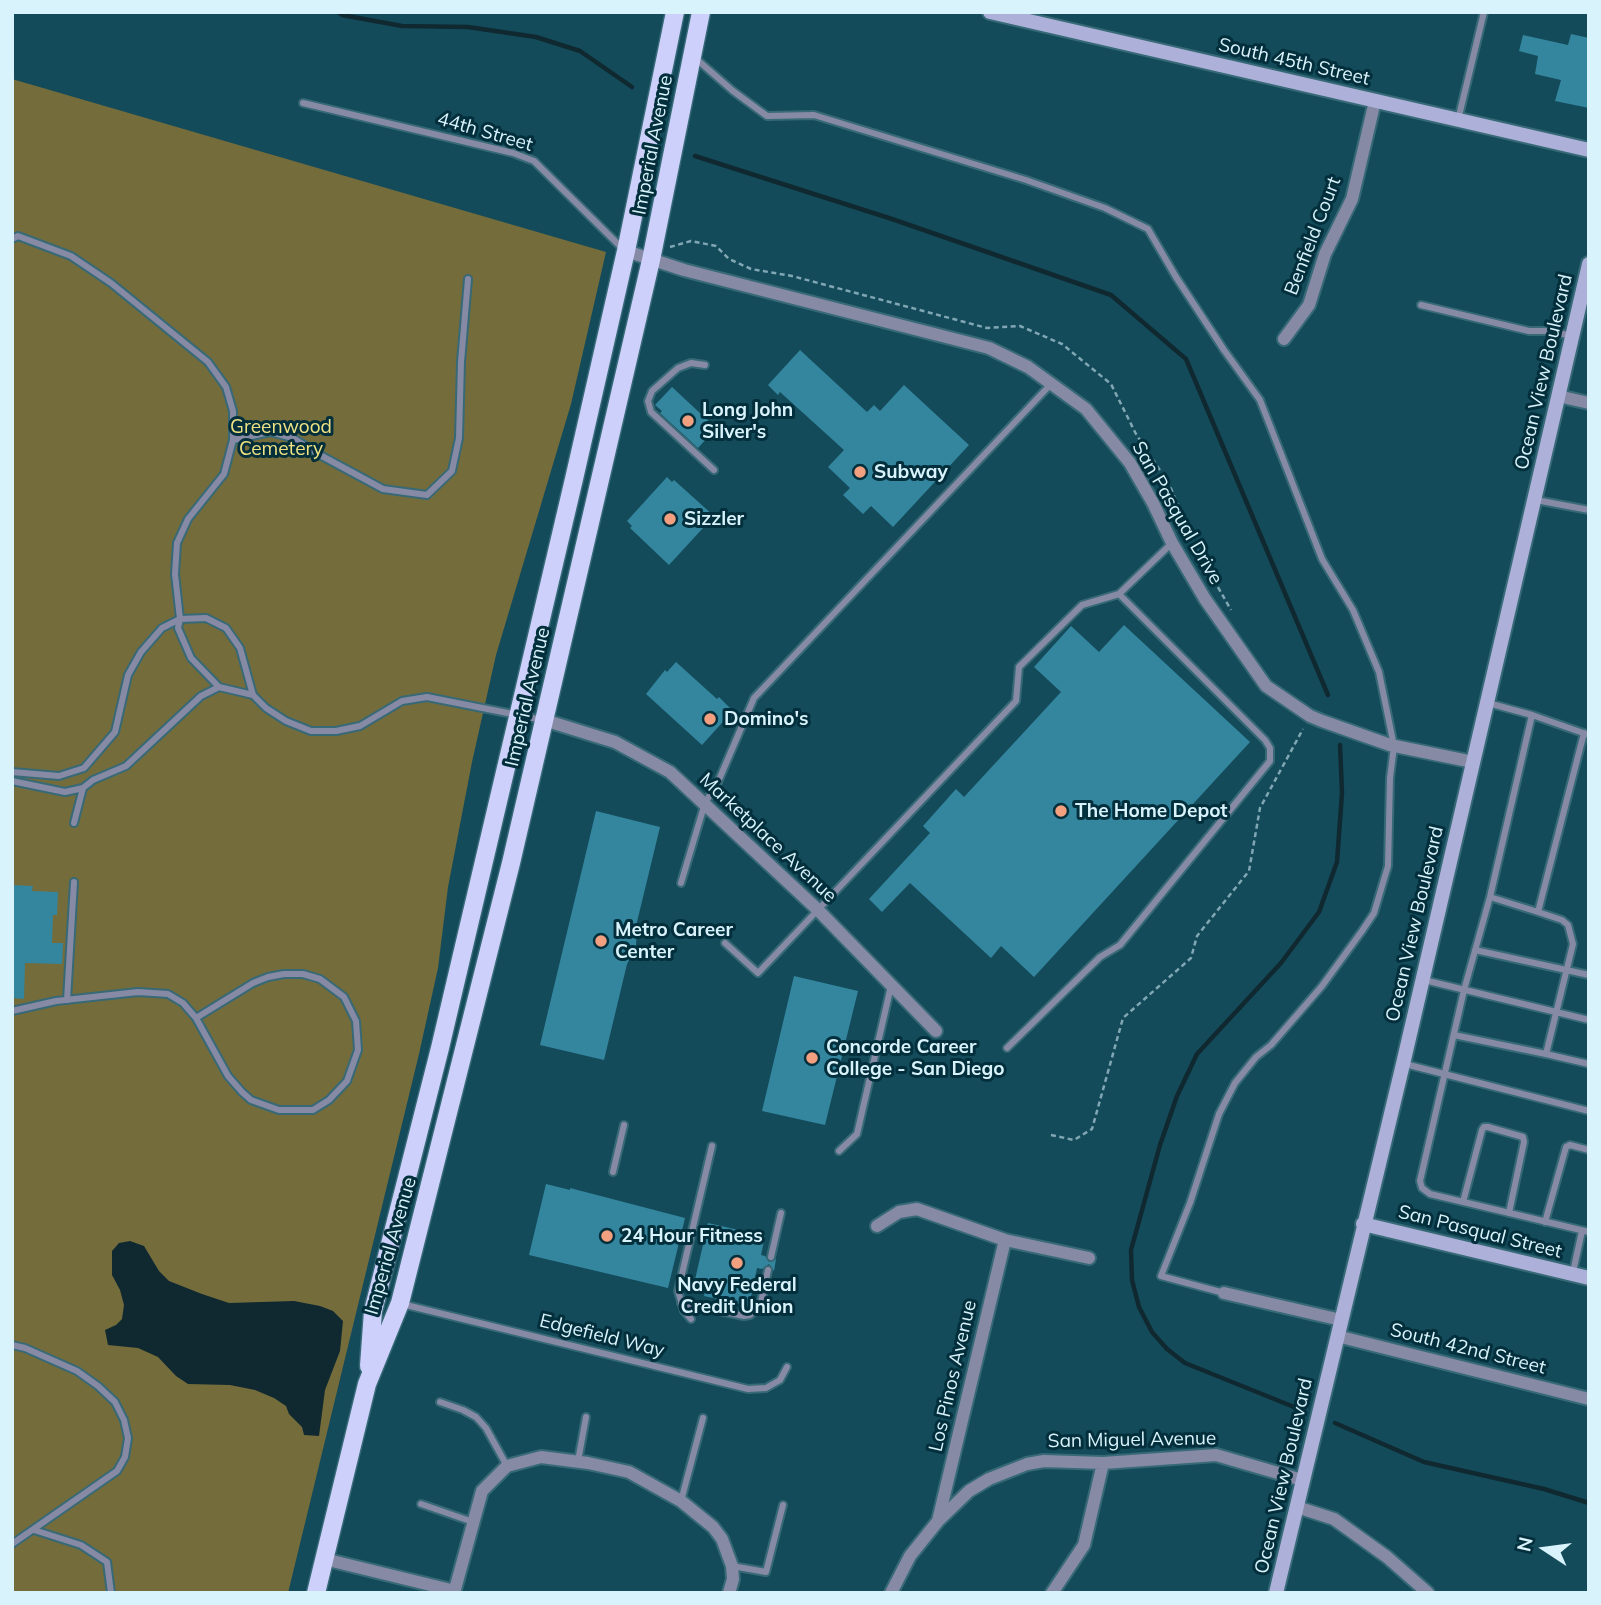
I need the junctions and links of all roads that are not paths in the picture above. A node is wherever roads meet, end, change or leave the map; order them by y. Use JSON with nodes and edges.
{"nodes":[{"id":1,"x":675,"y":12,"type":"edge"},
{"id":2,"x":701,"y":12,"type":"edge"},
{"id":3,"x":990,"y":12,"type":"edge"},
{"id":4,"x":1484,"y":12,"type":"edge"},
{"id":5,"x":692,"y":56,"type":"junction"},
{"id":6,"x":1376,"y":101,"type":"junction"},
{"id":7,"x":303,"y":103,"type":"dead end"},
{"id":8,"x":1458,"y":120,"type":"junction"},
{"id":9,"x":1589,"y":150,"type":"edge"},
{"id":10,"x":12,"y":239,"type":"edge"},
{"id":11,"x":626,"y":251,"type":"junction"},
{"id":12,"x":651,"y":260,"type":"junction"},
{"id":13,"x":1589,"y":264,"type":"edge"},
{"id":14,"x":468,"y":279,"type":"dead end"},
{"id":15,"x":1421,"y":305,"type":"dead end"},
{"id":16,"x":1572,"y":336,"type":"junction"},
{"id":17,"x":1284,"y":339,"type":"dead end"},
{"id":18,"x":705,"y":365,"type":"dead end"},
{"id":19,"x":1051,"y":384,"type":"junction"},
{"id":20,"x":1558,"y":396,"type":"junction"},
{"id":21,"x":1589,"y":403,"type":"edge"},
{"id":22,"x":233,"y":440,"type":"junction"},
{"id":23,"x":714,"y":470,"type":"dead end"},
{"id":24,"x":1534,"y":499,"type":"junction"},
{"id":25,"x":1589,"y":510,"type":"edge"},
{"id":26,"x":1172,"y":543,"type":"junction"},
{"id":27,"x":1119,"y":594,"type":"junction"},
{"id":28,"x":180,"y":620,"type":"junction"},
{"id":29,"x":219,"y":687,"type":"junction"},
{"id":30,"x":253,"y":695,"type":"junction"},
{"id":31,"x":1487,"y":703,"type":"junction"},
{"id":32,"x":517,"y":714,"type":"junction"},
{"id":33,"x":1532,"y":715,"type":"junction"},
{"id":34,"x":544,"y":720,"type":"junction"},
{"id":35,"x":1586,"y":734,"type":"edge"},
{"id":36,"x":1394,"y":746,"type":"junction"},
{"id":37,"x":1473,"y":762,"type":"junction"},
{"id":38,"x":12,"y":772,"type":"edge"},
{"id":39,"x":12,"y":781,"type":"edge"},
{"id":40,"x":83,"y":788,"type":"junction"},
{"id":41,"x":705,"y":803,"type":"junction"},
{"id":42,"x":74,"y":822,"type":"dead end"},
{"id":43,"x":74,"y":882,"type":"dead end"},
{"id":44,"x":681,"y":883,"type":"dead end"},
{"id":45,"x":1490,"y":897,"type":"junction"},
{"id":46,"x":818,"y":910,"type":"junction"},
{"id":47,"x":1538,"y":912,"type":"junction"},
{"id":48,"x":725,"y":943,"type":"dead end"},
{"id":49,"x":1475,"y":950,"type":"junction"},
{"id":50,"x":1566,"y":970,"type":"junction"},
{"id":51,"x":1589,"y":975,"type":"edge"},
{"id":52,"x":1422,"y":980,"type":"junction"},
{"id":53,"x":891,"y":986,"type":"junction"},
{"id":54,"x":1464,"y":990,"type":"junction"},
{"id":55,"x":67,"y":1000,"type":"junction"},
{"id":56,"x":12,"y":1011,"type":"edge"},
{"id":57,"x":1556,"y":1012,"type":"junction"},
{"id":58,"x":196,"y":1018,"type":"junction"},
{"id":59,"x":1589,"y":1020,"type":"edge"},
{"id":60,"x":936,"y":1031,"type":"dead end"},
{"id":61,"x":1454,"y":1035,"type":"junction"},
{"id":62,"x":1007,"y":1048,"type":"dead end"},
{"id":63,"x":1546,"y":1054,"type":"junction"},
{"id":64,"x":1403,"y":1064,"type":"junction"},
{"id":65,"x":1589,"y":1064,"type":"edge"},
{"id":66,"x":1445,"y":1074,"type":"junction"},
{"id":67,"x":1589,"y":1111,"type":"edge"},
{"id":68,"x":624,"y":1125,"type":"dead end"},
{"id":69,"x":712,"y":1146,"type":"dead end"},
{"id":70,"x":1589,"y":1150,"type":"edge"},
{"id":71,"x":839,"y":1151,"type":"dead end"},
{"id":72,"x":613,"y":1172,"type":"dead end"},
{"id":73,"x":405,"y":1186,"type":"junction"},
{"id":74,"x":1463,"y":1202,"type":"junction"},
{"id":75,"x":781,"y":1213,"type":"dead end"},
{"id":76,"x":1509,"y":1213,"type":"junction"},
{"id":77,"x":1545,"y":1222,"type":"junction"},
{"id":78,"x":1363,"y":1224,"type":"junction"},
{"id":79,"x":877,"y":1226,"type":"dead end"},
{"id":80,"x":1585,"y":1231,"type":"edge"},
{"id":81,"x":1005,"y":1240,"type":"junction"},
{"id":82,"x":771,"y":1257,"type":"dead end"},
{"id":83,"x":1089,"y":1258,"type":"dead end"},
{"id":84,"x":768,"y":1270,"type":"dead end"},
{"id":85,"x":1572,"y":1274,"type":"junction"},
{"id":86,"x":1589,"y":1278,"type":"edge"},
{"id":87,"x":1224,"y":1293,"type":"joint"},
{"id":88,"x":400,"y":1303,"type":"junction"},
{"id":89,"x":681,"y":1303,"type":"junction"},
{"id":90,"x":691,"y":1319,"type":"dead end"},
{"id":91,"x":1341,"y":1320,"type":"junction"},
{"id":92,"x":1338,"y":1336,"type":"junction"},
{"id":93,"x":12,"y":1345,"type":"edge"},
{"id":94,"x":788,"y":1367,"type":"dead end"},
{"id":95,"x":367,"y":1384,"type":"junction"},
{"id":96,"x":1589,"y":1399,"type":"edge"},
{"id":97,"x":440,"y":1402,"type":"dead end"},
{"id":98,"x":586,"y":1417,"type":"dead end"},
{"id":99,"x":703,"y":1418,"type":"dead end"},
{"id":100,"x":578,"y":1461,"type":"junction"},
{"id":101,"x":1103,"y":1463,"type":"junction"},
{"id":102,"x":507,"y":1466,"type":"junction"},
{"id":103,"x":1302,"y":1480,"type":"junction"},
{"id":104,"x":681,"y":1501,"type":"junction"},
{"id":105,"x":421,"y":1504,"type":"dead end"},
{"id":106,"x":783,"y":1505,"type":"dead end"},
{"id":107,"x":1297,"y":1507,"type":"junction"},
{"id":108,"x":938,"y":1521,"type":"junction"},
{"id":109,"x":473,"y":1522,"type":"junction"},
{"id":110,"x":34,"y":1530,"type":"junction"},
{"id":111,"x":12,"y":1544,"type":"edge"},
{"id":112,"x":324,"y":1559,"type":"junction"},
{"id":113,"x":732,"y":1566,"type":"junction"},
{"id":114,"x":454,"y":1592,"type":"edge"},
{"id":115,"x":111,"y":1593,"type":"edge"},
{"id":116,"x":316,"y":1593,"type":"edge"},
{"id":117,"x":729,"y":1593,"type":"edge"},
{"id":118,"x":891,"y":1593,"type":"edge"},
{"id":119,"x":1052,"y":1593,"type":"edge"},
{"id":120,"x":1276,"y":1593,"type":"edge"},
{"id":121,"x":1428,"y":1593,"type":"edge"}],
"edges":[{"from":1,"to":11,"type":"main road","name":"Imperial Avenue"},
{"from":2,"to":5,"type":"main road","name":"Imperial Avenue"},
{"from":3,"to":6,"type":"main road","name":"South 45th Street"},
{"from":4,"to":8,"type":"lane"},
{"from":5,"to":12,"type":"main road","name":"Imperial Avenue"},
{"from":5,"to":36,"type":"lane"},
{"from":6,"to":8,"type":"main road","name":"South 45th Street"},
{"from":6,"to":17,"type":"street","name":"Benfield Court"},
{"from":7,"to":11,"type":"lane","name":"44th Street"},
{"from":8,"to":9,"type":"main road","name":"South 45th Street"},
{"from":10,"to":22,"type":"lane"},
{"from":11,"to":12,"type":"street","name":"San Pasqual Drive"},
{"from":11,"to":32,"type":"main road","name":"Imperial Avenue"},
{"from":12,"to":19,"type":"street","name":"San Pasqual Drive"},
{"from":12,"to":34,"type":"main road","name":"Imperial Avenue"},
{"from":13,"to":16,"type":"main road","name":"Ocean View Boulevard"},
{"from":14,"to":22,"type":"lane"},
{"from":15,"to":16,"type":"lane"},
{"from":16,"to":20,"type":"main road","name":"Ocean View Boulevard"},
{"from":18,"to":23,"type":"lane"},
{"from":19,"to":26,"type":"street","name":"San Pasqual Drive"},
{"from":19,"to":41,"type":"lane"},
{"from":20,"to":21,"type":"street"},
{"from":20,"to":24,"type":"main road","name":"Ocean View Boulevard"},
{"from":22,"to":28,"type":"lane"},
{"from":24,"to":25,"type":"lane"},
{"from":24,"to":31,"type":"main road","name":"Ocean View Boulevard"},
{"from":26,"to":27,"type":"lane"},
{"from":26,"to":36,"type":"street","name":"San Pasqual Drive"},
{"from":27,"to":46,"type":"lane"},
{"from":27,"to":62,"type":"lane"},
{"from":28,"to":29,"type":"lane"},
{"from":28,"to":30,"type":"lane"},
{"from":28,"to":38,"type":"lane"},
{"from":29,"to":30,"type":"lane"},
{"from":29,"to":40,"type":"lane"},
{"from":30,"to":32,"type":"lane"},
{"from":31,"to":33,"type":"lane"},
{"from":31,"to":37,"type":"main road","name":"Ocean View Boulevard"},
{"from":32,"to":34,"type":"lane"},
{"from":32,"to":73,"type":"main road","name":"Imperial Avenue"},
{"from":33,"to":35,"type":"lane"},
{"from":33,"to":45,"type":"lane"},
{"from":34,"to":41,"type":"street","name":"Marketplace Avenue"},
{"from":34,"to":88,"type":"main road","name":"Imperial Avenue"},
{"from":35,"to":47,"type":"lane"},
{"from":36,"to":37,"type":"street","name":"San Pasqual Drive"},
{"from":36,"to":87,"type":"lane"},
{"from":37,"to":52,"type":"main road","name":"Ocean View Boulevard"},
{"from":39,"to":40,"type":"lane"},
{"from":40,"to":42,"type":"lane"},
{"from":41,"to":44,"type":"lane"},
{"from":41,"to":46,"type":"street","name":"Marketplace Avenue"},
{"from":43,"to":55,"type":"lane"},
{"from":45,"to":47,"type":"lane"},
{"from":45,"to":49,"type":"lane"},
{"from":46,"to":48,"type":"lane"},
{"from":46,"to":53,"type":"street","name":"Marketplace Avenue"},
{"from":47,"to":50,"type":"lane"},
{"from":49,"to":50,"type":"lane"},
{"from":49,"to":54,"type":"lane"},
{"from":50,"to":51,"type":"lane"},
{"from":50,"to":57,"type":"lane"},
{"from":52,"to":54,"type":"lane"},
{"from":52,"to":64,"type":"main road","name":"Ocean View Boulevard"},
{"from":53,"to":60,"type":"street","name":"Marketplace Avenue"},
{"from":53,"to":71,"type":"lane"},
{"from":54,"to":57,"type":"lane"},
{"from":54,"to":61,"type":"lane"},
{"from":55,"to":56,"type":"lane"},
{"from":55,"to":58,"type":"lane"},
{"from":57,"to":59,"type":"lane"},
{"from":57,"to":63,"type":"lane"},
{"from":58,"to":58,"type":"lane"},
{"from":61,"to":63,"type":"lane"},
{"from":61,"to":66,"type":"lane"},
{"from":63,"to":65,"type":"lane"},
{"from":64,"to":66,"type":"lane"},
{"from":64,"to":78,"type":"main road","name":"Ocean View Boulevard"},
{"from":66,"to":67,"type":"lane"},
{"from":66,"to":74,"type":"lane"},
{"from":68,"to":72,"type":"lane"},
{"from":69,"to":89,"type":"lane"},
{"from":70,"to":77,"type":"lane"},
{"from":73,"to":88,"type":"main road"},
{"from":73,"to":95,"type":"main road","name":"Imperial Avenue"},
{"from":74,"to":76,"type":"lane"},
{"from":74,"to":76,"type":"lane"},
{"from":75,"to":82,"type":"lane"},
{"from":76,"to":77,"type":"lane"},
{"from":77,"to":80,"type":"lane"},
{"from":78,"to":85,"type":"main road","name":"San Pasqual Street"},
{"from":78,"to":91,"type":"main road","name":"Ocean View Boulevard"},
{"from":79,"to":81,"type":"street"},
{"from":80,"to":85,"type":"lane"},
{"from":81,"to":83,"type":"street"},
{"from":81,"to":108,"type":"street","name":"Los Pinos Avenue"},
{"from":84,"to":89,"type":"lane"},
{"from":85,"to":86,"type":"main road","name":"San Pasqual Street"},
{"from":87,"to":91,"type":"street"},
{"from":88,"to":94,"type":"lane","name":"Edgefield Way"},
{"from":88,"to":95,"type":"main road","name":"Imperial Avenue"},
{"from":89,"to":90,"type":"lane"},
{"from":91,"to":92,"type":"main road","name":"Ocean View Boulevard"},
{"from":92,"to":96,"type":"street","name":"South 42nd Street"},
{"from":92,"to":103,"type":"main road","name":"Ocean View Boulevard"},
{"from":93,"to":110,"type":"lane"},
{"from":95,"to":112,"type":"main road","name":"Imperial Avenue"},
{"from":97,"to":102,"type":"lane"},
{"from":98,"to":100,"type":"lane"},
{"from":99,"to":104,"type":"lane"},
{"from":100,"to":102,"type":"street"},
{"from":100,"to":104,"type":"street"},
{"from":101,"to":103,"type":"street","name":"San Miguel Avenue"},
{"from":101,"to":108,"type":"street","name":"San Miguel Avenue"},
{"from":101,"to":119,"type":"street"},
{"from":102,"to":109,"type":"street"},
{"from":103,"to":107,"type":"main road","name":"Ocean View Boulevard"},
{"from":104,"to":113,"type":"street"},
{"from":105,"to":109,"type":"lane"},
{"from":106,"to":113,"type":"lane"},
{"from":107,"to":120,"type":"main road","name":"Ocean View Boulevard"},
{"from":107,"to":121,"type":"street"},
{"from":108,"to":118,"type":"street","name":"San Miguel Avenue"},
{"from":109,"to":114,"type":"street"},
{"from":110,"to":111,"type":"lane"},
{"from":110,"to":115,"type":"lane"},
{"from":112,"to":114,"type":"street"},
{"from":112,"to":116,"type":"main road","name":"Imperial Avenue"},
{"from":113,"to":117,"type":"street"}]}
